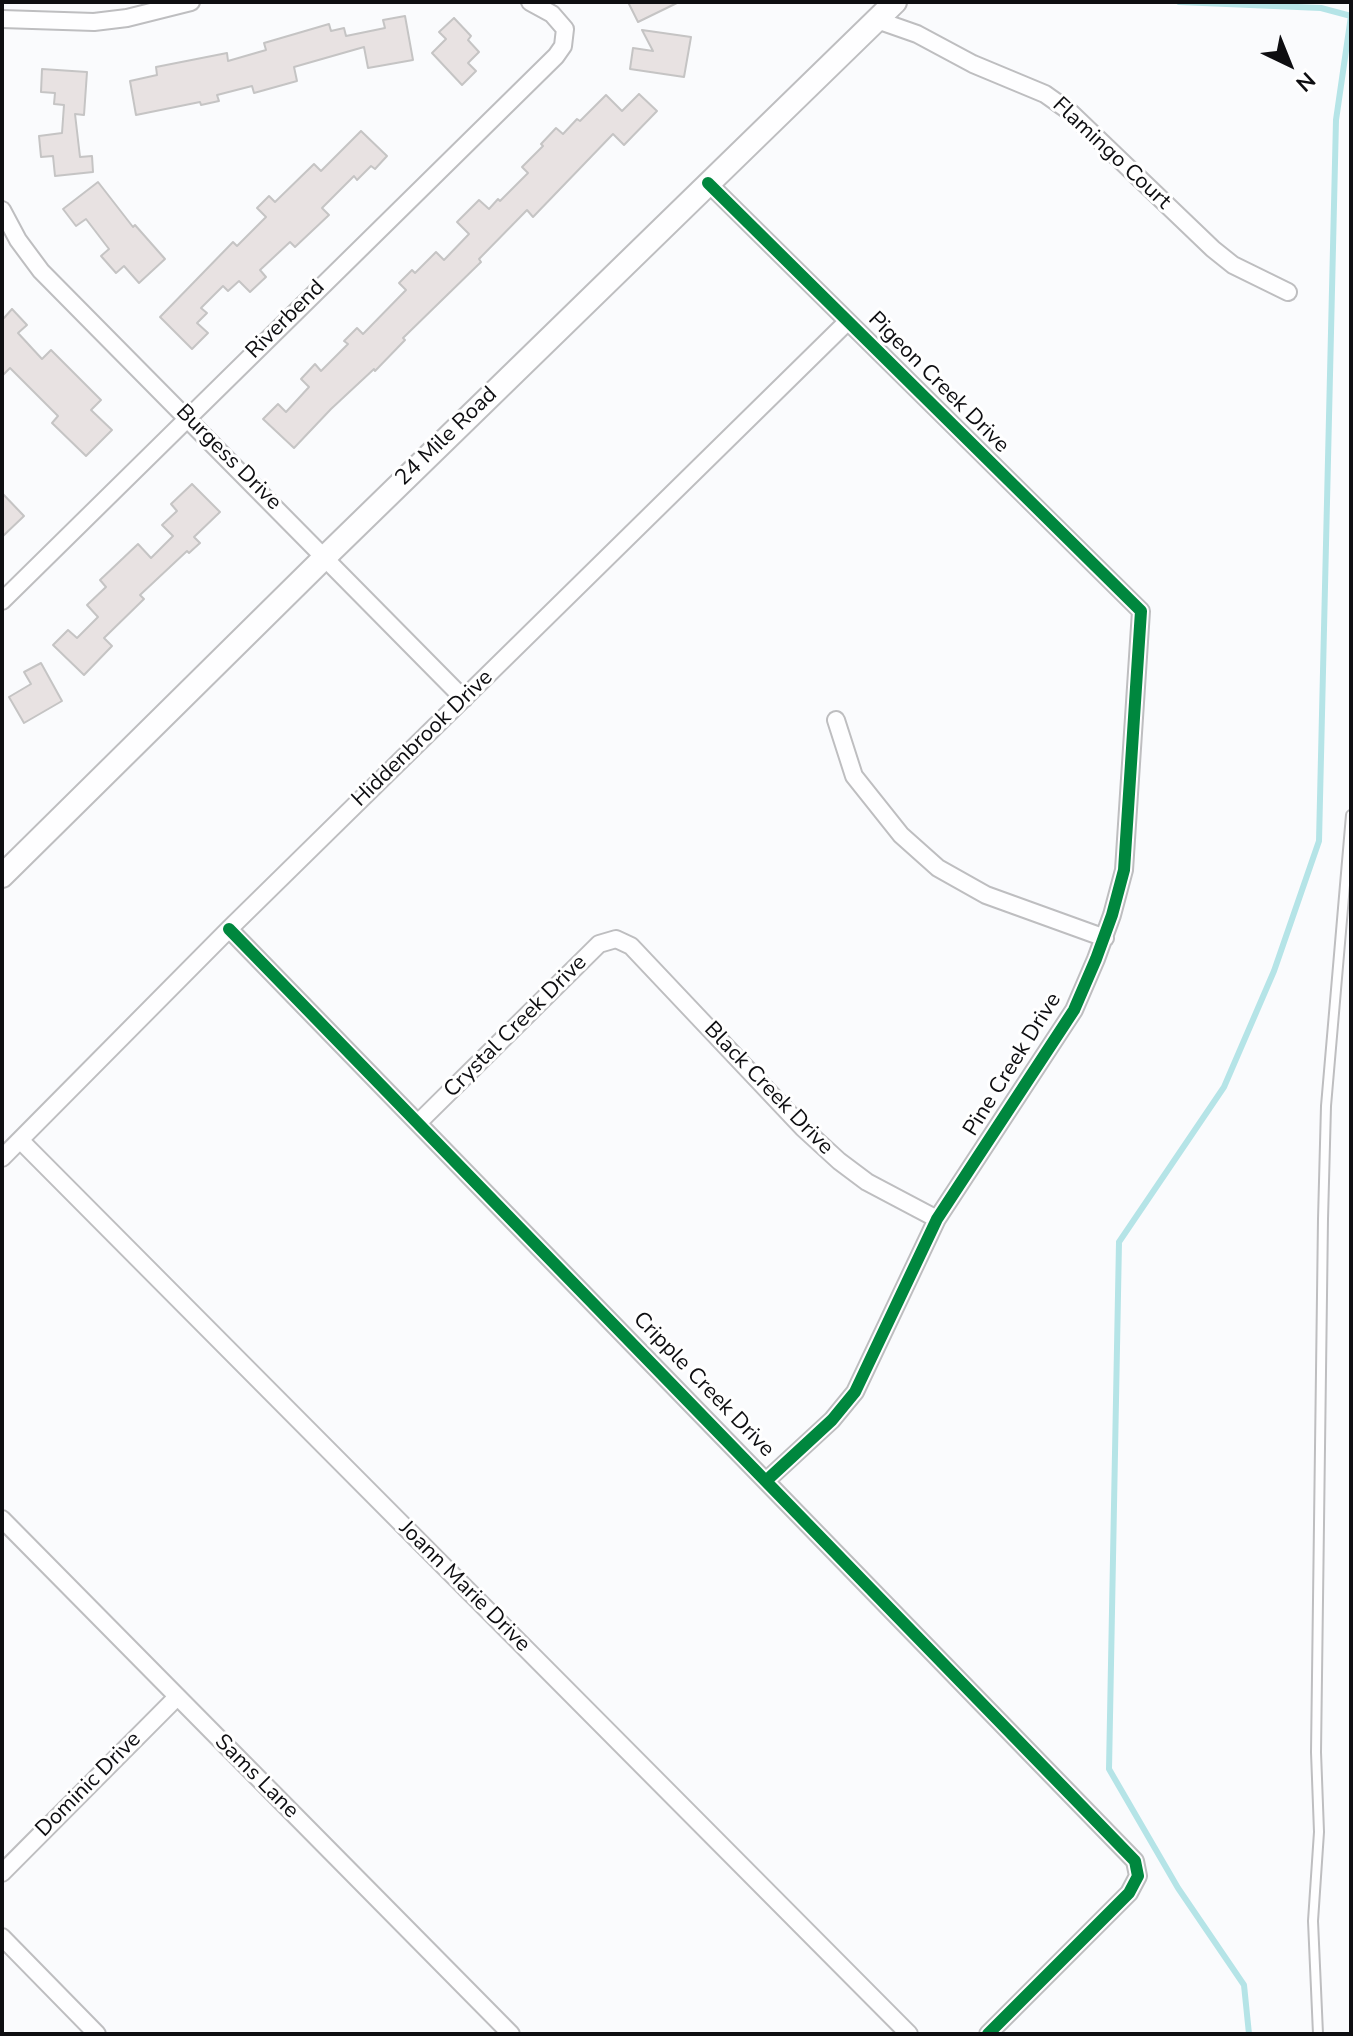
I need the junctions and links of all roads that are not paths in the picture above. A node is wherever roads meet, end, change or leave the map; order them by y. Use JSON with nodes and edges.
{"nodes":[{"id":1,"x":191,"y":2,"type":"edge"},
{"id":2,"x":530,"y":2,"type":"edge"},
{"id":3,"x":894,"y":3,"type":"edge"},
{"id":4,"x":2,"y":19,"type":"edge"},
{"id":5,"x":877,"y":20,"type":"junction"},
{"id":6,"x":708,"y":183,"type":"junction"},
{"id":7,"x":2,"y":210,"type":"edge"},
{"id":8,"x":1288,"y":292,"type":"dead end"},
{"id":9,"x":847,"y":322,"type":"junction"},
{"id":10,"x":187,"y":417,"type":"junction"},
{"id":11,"x":325,"y":557,"type":"junction"},
{"id":12,"x":2,"y":601,"type":"edge"},
{"id":13,"x":1141,"y":611,"type":"joint"},
{"id":14,"x":464,"y":699,"type":"junction"},
{"id":15,"x":836,"y":720,"type":"dead end"},
{"id":16,"x":1351,"y":815,"type":"edge"},
{"id":17,"x":2,"y":876,"type":"edge"},
{"id":18,"x":229,"y":929,"type":"junction"},
{"id":19,"x":1105,"y":938,"type":"junction"},
{"id":20,"x":616,"y":939,"type":"joint"},
{"id":21,"x":419,"y":1122,"type":"junction"},
{"id":22,"x":20,"y":1140,"type":"junction"},
{"id":23,"x":2,"y":1158,"type":"edge"},
{"id":24,"x":937,"y":1219,"type":"junction"},
{"id":25,"x":767,"y":1480,"type":"junction"},
{"id":26,"x":2,"y":1519,"type":"edge"},
{"id":27,"x":177,"y":1697,"type":"junction"},
{"id":28,"x":2,"y":1873,"type":"edge"},
{"id":29,"x":2,"y":1937,"type":"edge"},
{"id":30,"x":97,"y":2034,"type":"edge"},
{"id":31,"x":511,"y":2034,"type":"edge"},
{"id":32,"x":909,"y":2034,"type":"edge"},
{"id":33,"x":988,"y":2034,"type":"edge"},
{"id":34,"x":1318,"y":2034,"type":"edge"}],
"edges":[{"from":1,"to":4,"type":"street"},
{"from":2,"to":10,"type":"street","name":"Riverbend"},
{"from":3,"to":5,"type":"street","name":"24 Mile Road"},
{"from":5,"to":6,"type":"street","name":"24 Mile Road"},
{"from":5,"to":8,"type":"street","name":"Flamingo Court"},
{"from":6,"to":9,"type":"street","name":"Pigeon Creek Drive"},
{"from":6,"to":11,"type":"street","name":"24 Mile Road"},
{"from":7,"to":10,"type":"street","name":"Burgess Drive"},
{"from":9,"to":13,"type":"street","name":"Pigeon Creek Drive"},
{"from":9,"to":14,"type":"street","name":"Hiddenbrook Drive"},
{"from":10,"to":11,"type":"street","name":"Burgess Drive"},
{"from":10,"to":12,"type":"street","name":"Riverbend"},
{"from":11,"to":14,"type":"street","name":"Burgess Drive"},
{"from":11,"to":17,"type":"street","name":"24 Mile Road"},
{"from":13,"to":19,"type":"street","name":"Pine Creek Drive"},
{"from":14,"to":18,"type":"street","name":"Hiddenbrook Drive"},
{"from":15,"to":19,"type":"street"},
{"from":16,"to":34,"type":"lane"},
{"from":18,"to":21,"type":"street","name":"Cripple Creek Drive"},
{"from":18,"to":22,"type":"street","name":"Hiddenbrook Drive"},
{"from":19,"to":24,"type":"street","name":"Pine Creek Drive"},
{"from":20,"to":21,"type":"street","name":"Crystal Creek Drive"},
{"from":20,"to":24,"type":"street","name":"Black Creek Drive"},
{"from":21,"to":25,"type":"street","name":"Cripple Creek Drive"},
{"from":22,"to":23,"type":"street","name":"Hiddenbrook Drive"},
{"from":22,"to":32,"type":"street","name":"Joann Marie Drive"},
{"from":24,"to":25,"type":"street","name":"Pine Creek Drive"},
{"from":25,"to":33,"type":"street","name":"Cripple Creek Drive"},
{"from":26,"to":27,"type":"street","name":"Sams Lane"},
{"from":27,"to":28,"type":"street","name":"Dominic Drive"},
{"from":27,"to":31,"type":"street","name":"Sams Lane"},
{"from":29,"to":30,"type":"street"}]}
